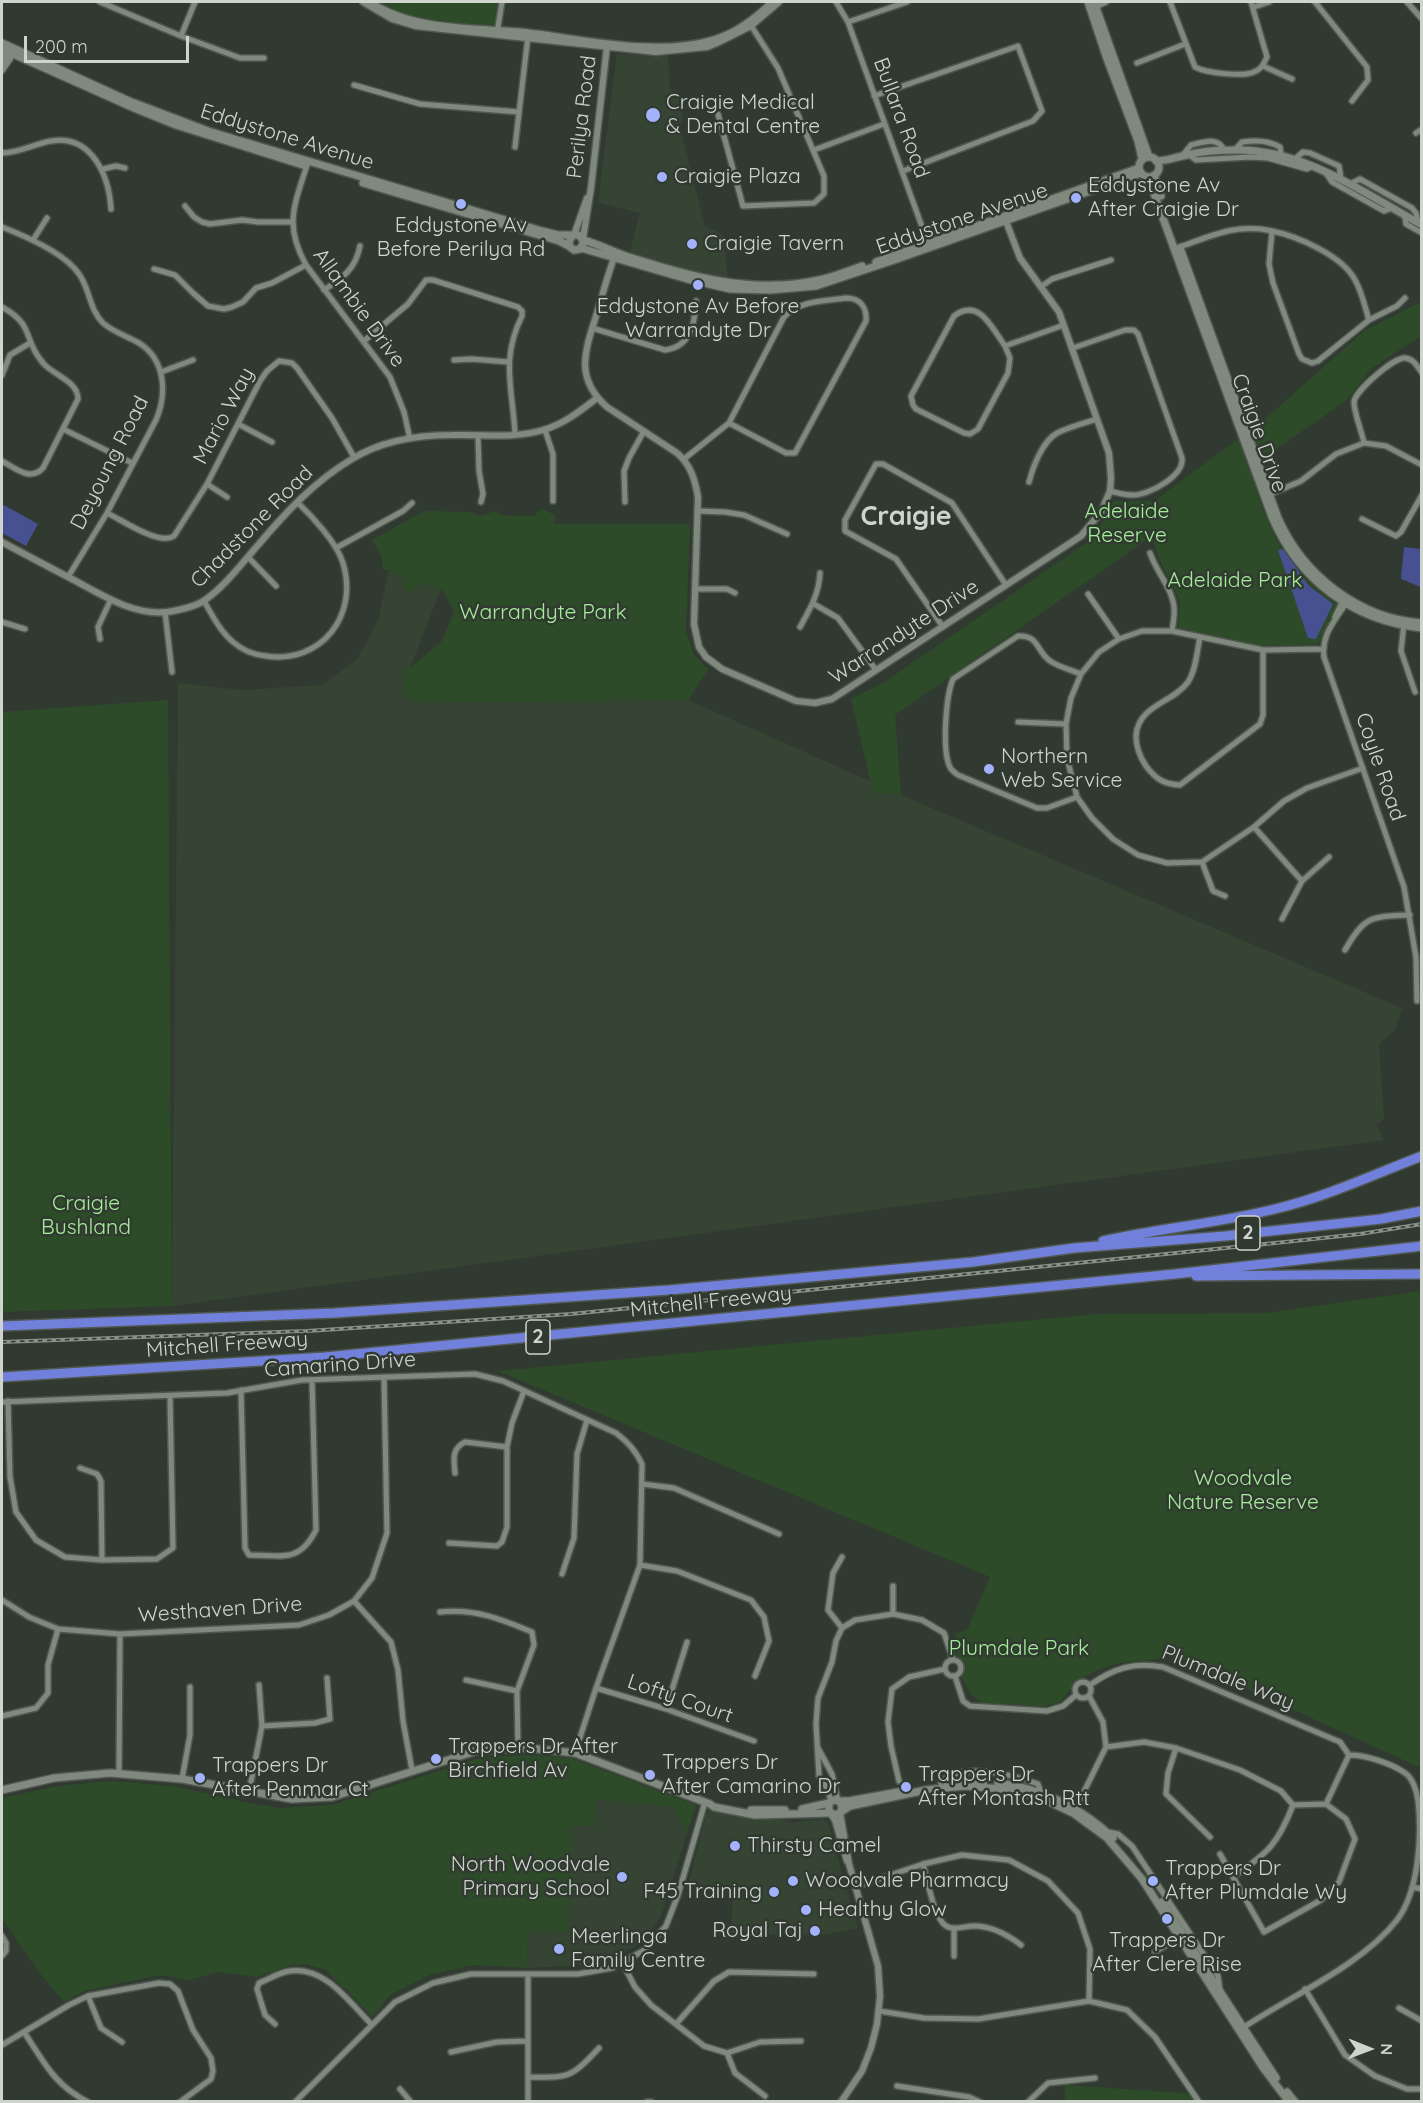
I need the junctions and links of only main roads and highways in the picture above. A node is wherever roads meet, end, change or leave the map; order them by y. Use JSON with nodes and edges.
{"nodes":[{"id":1,"x":1091,"y":4,"type":"edge"},
{"id":2,"x":2,"y":43,"type":"edge"},
{"id":3,"x":9,"y":50,"type":"edge"},
{"id":4,"x":1149,"y":159,"type":"junction"},
{"id":5,"x":1166,"y":160,"type":"junction"},
{"id":6,"x":308,"y":164,"type":"junction"},
{"id":7,"x":1140,"y":170,"type":"junction"},
{"id":8,"x":1153,"y":175,"type":"junction"},
{"id":9,"x":1420,"y":224,"type":"edge"},
{"id":10,"x":573,"y":236,"type":"junction"},
{"id":11,"x":582,"y":242,"type":"junction"},
{"id":12,"x":570,"y":246,"type":"junction"},
{"id":13,"x":1404,"y":623,"type":"junction"},
{"id":14,"x":1422,"y":623,"type":"edge"},
{"id":15,"x":1422,"y":628,"type":"edge"},
{"id":16,"x":1422,"y":1156,"type":"edge"},
{"id":17,"x":1422,"y":1211,"type":"edge"},
{"id":18,"x":1422,"y":1246,"type":"edge"},
{"id":19,"x":1074,"y":1248,"type":"junction"},
{"id":20,"x":1175,"y":1274,"type":"junction"},
{"id":21,"x":1422,"y":1274,"type":"edge"},
{"id":22,"x":2,"y":1326,"type":"edge"},
{"id":23,"x":2,"y":1377,"type":"edge"},
{"id":24,"x":2,"y":1790,"type":"edge"},
{"id":25,"x":834,"y":1802,"type":"junction"},
{"id":26,"x":708,"y":1803,"type":"junction"},
{"id":27,"x":1074,"y":1811,"type":"junction"},
{"id":28,"x":840,"y":1812,"type":"junction"},
{"id":29,"x":830,"y":1813,"type":"junction"},
{"id":30,"x":1242,"y":2029,"type":"junction"},
{"id":31,"x":1289,"y":2102,"type":"edge"},
{"id":32,"x":1295,"y":2102,"type":"edge"}],
"edges":[{"from":1,"to":4,"type":"main road"},
{"from":2,"to":3,"type":"main road","name":"Eddystone Avenue"},
{"from":3,"to":6,"type":"main road","name":"Eddystone Avenue"},
{"from":4,"to":5,"type":"main road"},
{"from":4,"to":7,"type":"main road"},
{"from":4,"to":8,"type":"main road","name":"Craigie Drive"},
{"from":5,"to":8,"type":"main road"},
{"from":5,"to":9,"type":"main road"},
{"from":6,"to":10,"type":"main road","name":"Eddystone Avenue"},
{"from":6,"to":12,"type":"main road","name":"Eddystone Avenue"},
{"from":7,"to":8,"type":"main road"},
{"from":7,"to":11,"type":"main road","name":"Eddystone Avenue"},
{"from":8,"to":13,"type":"main road","name":"Craigie Drive"},
{"from":10,"to":11,"type":"main road","name":"Eddystone Avenue"},
{"from":10,"to":12,"type":"main road"},
{"from":11,"to":12,"type":"main road","name":"Eddystone Avenue"},
{"from":13,"to":14,"type":"main road","name":"Craigie Drive"},
{"from":13,"to":15,"type":"main road","name":"Craigie Drive"},
{"from":16,"to":19,"type":"highway"},
{"from":17,"to":19,"type":"highway","name":"Mitchell Freeway","number":"2"},
{"from":18,"to":20,"type":"highway","name":"Mitchell Freeway","number":"2"},
{"from":19,"to":22,"type":"highway","name":"Mitchell Freeway","number":"2"},
{"from":20,"to":21,"type":"highway"},
{"from":20,"to":23,"type":"highway","name":"Mitchell Freeway","number":"2"},
{"from":24,"to":26,"type":"main road"},
{"from":25,"to":26,"type":"main road"},
{"from":25,"to":27,"type":"main road"},
{"from":25,"to":28,"type":"main road"},
{"from":25,"to":29,"type":"main road"},
{"from":26,"to":29,"type":"main road"},
{"from":27,"to":28,"type":"main road"},
{"from":27,"to":30,"type":"main road"},
{"from":27,"to":30,"type":"main road"},
{"from":28,"to":29,"type":"main road"},
{"from":30,"to":31,"type":"main road"},
{"from":30,"to":32,"type":"main road"}]}
